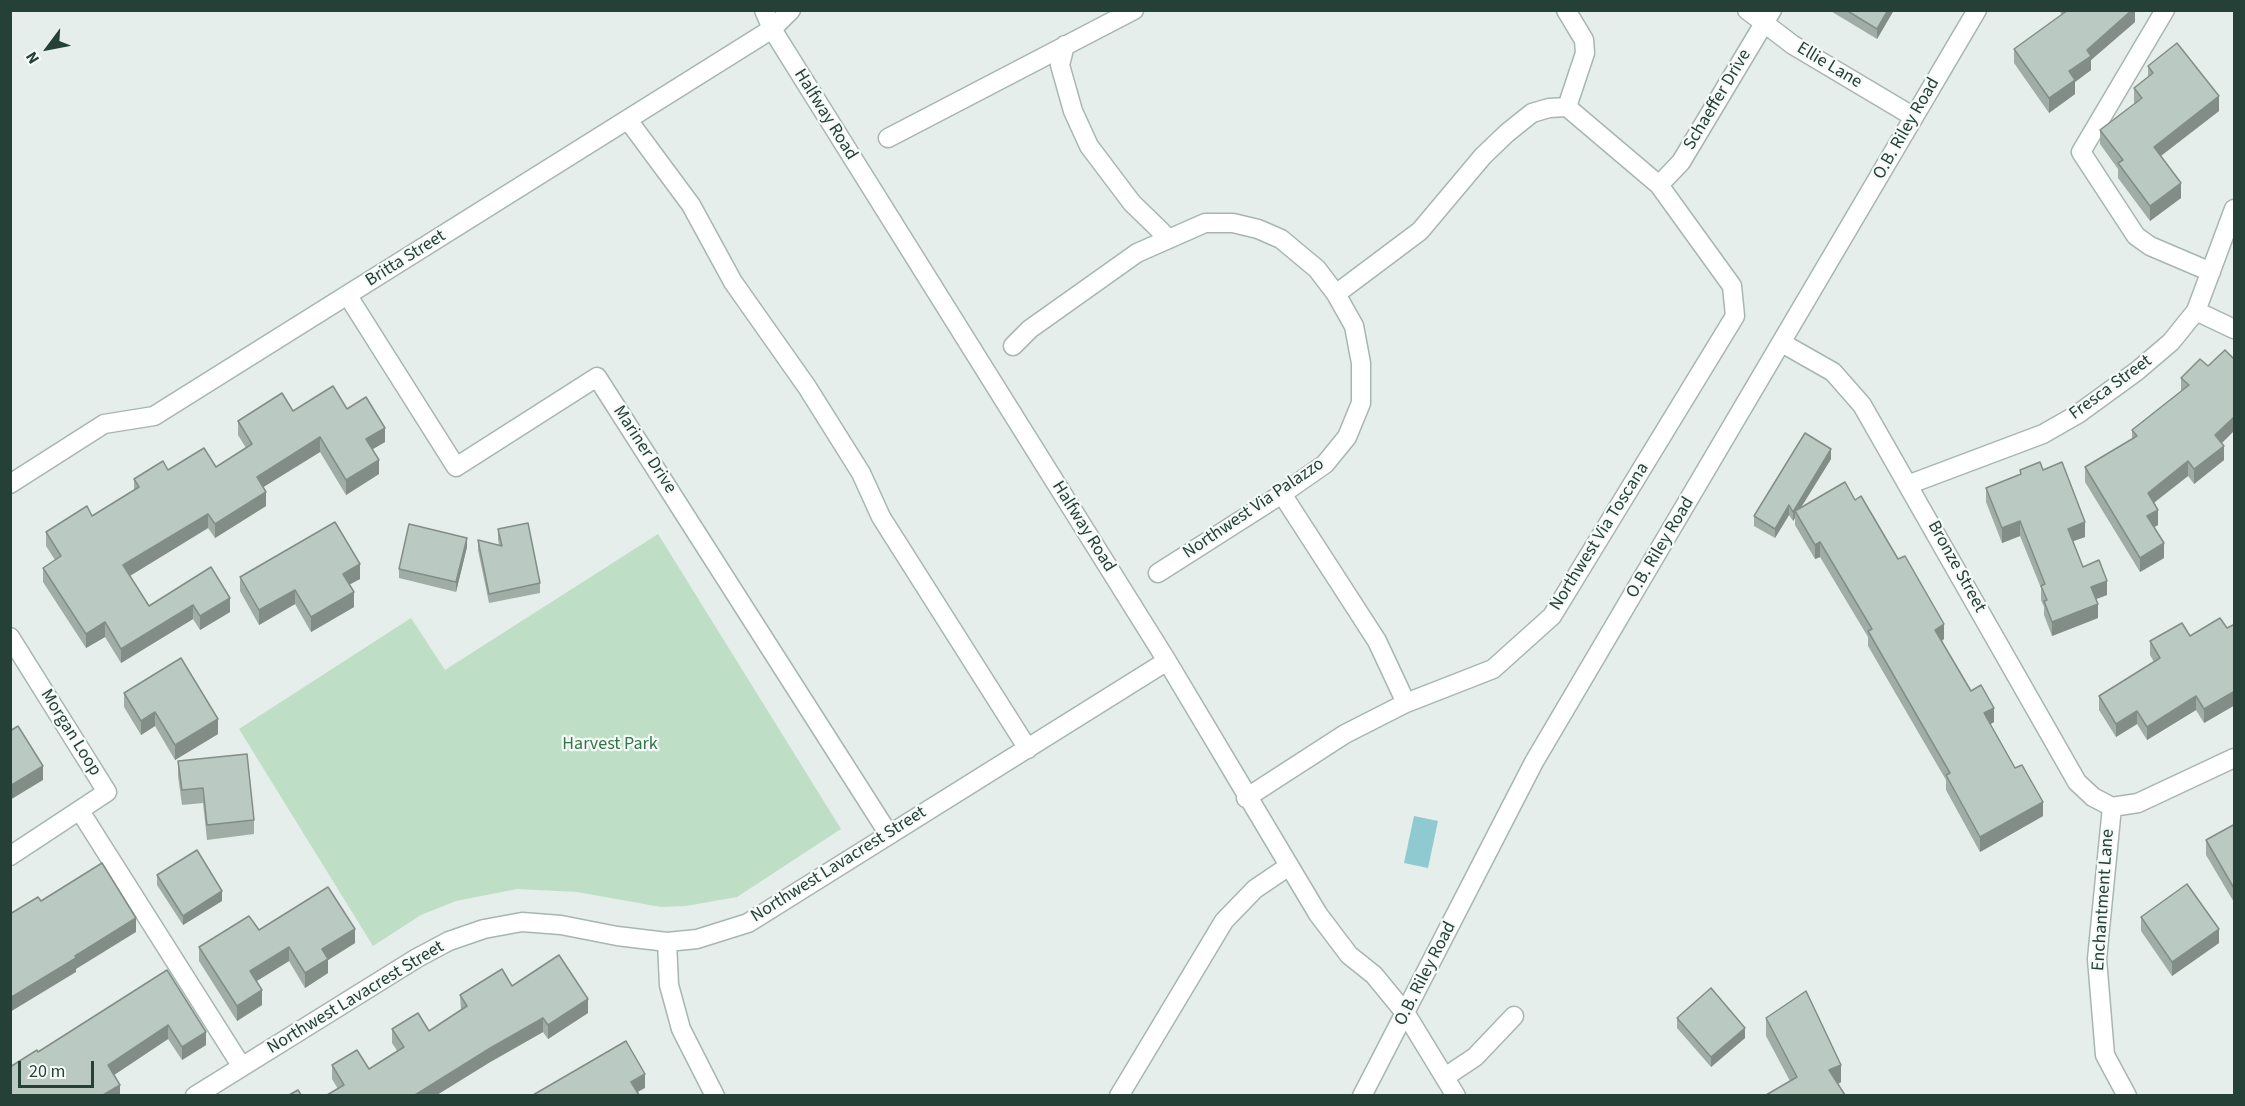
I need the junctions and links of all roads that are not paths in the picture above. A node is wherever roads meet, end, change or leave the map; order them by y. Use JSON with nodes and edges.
{"nodes":[{"id":1,"x":764,"y":10,"type":"edge"},
{"id":2,"x":791,"y":10,"type":"edge"},
{"id":3,"x":1134,"y":10,"type":"edge"},
{"id":4,"x":1566,"y":10,"type":"edge"},
{"id":5,"x":1747,"y":10,"type":"edge"},
{"id":6,"x":1977,"y":10,"type":"edge"},
{"id":7,"x":2165,"y":10,"type":"edge"},
{"id":8,"x":1768,"y":17,"type":"edge"},
{"id":9,"x":772,"y":29,"type":"junction"},
{"id":10,"x":1065,"y":45,"type":"junction"},
{"id":11,"x":1567,"y":107,"type":"junction"},
{"id":12,"x":1914,"y":117,"type":"junction"},
{"id":13,"x":628,"y":120,"type":"junction"},
{"id":14,"x":888,"y":138,"type":"dead end"},
{"id":15,"x":1659,"y":185,"type":"junction"},
{"id":16,"x":2235,"y":209,"type":"edge"},
{"id":17,"x":1169,"y":239,"type":"junction"},
{"id":18,"x":2211,"y":272,"type":"junction"},
{"id":19,"x":1336,"y":294,"type":"junction"},
{"id":20,"x":348,"y":296,"type":"junction"},
{"id":21,"x":2196,"y":311,"type":"junction"},
{"id":22,"x":2235,"y":329,"type":"edge"},
{"id":23,"x":1782,"y":343,"type":"junction"},
{"id":24,"x":1013,"y":346,"type":"dead end"},
{"id":25,"x":10,"y":484,"type":"edge"},
{"id":26,"x":1910,"y":484,"type":"junction"},
{"id":27,"x":1282,"y":494,"type":"junction"},
{"id":28,"x":1158,"y":573,"type":"dead end"},
{"id":29,"x":10,"y":637,"type":"edge"},
{"id":30,"x":1167,"y":661,"type":"junction"},
{"id":31,"x":1406,"y":703,"type":"junction"},
{"id":32,"x":1028,"y":749,"type":"junction"},
{"id":33,"x":2235,"y":758,"type":"edge"},
{"id":34,"x":1246,"y":798,"type":"junction"},
{"id":35,"x":2112,"y":807,"type":"junction"},
{"id":36,"x":80,"y":811,"type":"junction"},
{"id":37,"x":888,"y":833,"type":"junction"},
{"id":38,"x":10,"y":856,"type":"edge"},
{"id":39,"x":1288,"y":866,"type":"junction"},
{"id":40,"x":667,"y":942,"type":"junction"},
{"id":41,"x":1406,"y":1014,"type":"junction"},
{"id":42,"x":1514,"y":1016,"type":"dead end"},
{"id":43,"x":242,"y":1067,"type":"junction"},
{"id":44,"x":1445,"y":1077,"type":"junction"},
{"id":45,"x":195,"y":1095,"type":"edge"},
{"id":46,"x":715,"y":1095,"type":"edge"},
{"id":47,"x":1119,"y":1095,"type":"edge"},
{"id":48,"x":1362,"y":1095,"type":"edge"},
{"id":49,"x":1456,"y":1095,"type":"edge"},
{"id":50,"x":2127,"y":1095,"type":"edge"}],
"edges":[{"from":1,"to":9,"type":"street","name":"Halfway Road"},
{"from":2,"to":9,"type":"street","name":"Britta Street"},
{"from":3,"to":10,"type":"street"},
{"from":4,"to":11,"type":"street"},
{"from":5,"to":8,"type":"street","name":"Ellie Lane"},
{"from":6,"to":12,"type":"street","name":"O.B. Riley Road"},
{"from":7,"to":18,"type":"street"},
{"from":8,"to":12,"type":"street","name":"Ellie Lane"},
{"from":8,"to":15,"type":"street","name":"Schaeffer Drive"},
{"from":9,"to":13,"type":"street","name":"Britta Street"},
{"from":9,"to":30,"type":"street","name":"Halfway Road"},
{"from":10,"to":14,"type":"street"},
{"from":10,"to":17,"type":"street"},
{"from":11,"to":15,"type":"street","name":"Northwest Via Toscana"},
{"from":11,"to":19,"type":"street"},
{"from":12,"to":23,"type":"street","name":"O.B. Riley Road"},
{"from":13,"to":20,"type":"street","name":"Britta Street"},
{"from":13,"to":32,"type":"street"},
{"from":15,"to":31,"type":"street","name":"Northwest Via Toscana"},
{"from":16,"to":18,"type":"street","name":"Fresca Street"},
{"from":17,"to":19,"type":"street","name":"Northwest Via Palazzo"},
{"from":17,"to":24,"type":"street","name":"Northwest Via Palazzo"},
{"from":18,"to":21,"type":"street","name":"Fresca Street"},
{"from":19,"to":27,"type":"street","name":"Northwest Via Palazzo"},
{"from":20,"to":25,"type":"street","name":"Britta Street"},
{"from":20,"to":37,"type":"street","name":"Mariner Drive"},
{"from":21,"to":22,"type":"street"},
{"from":21,"to":26,"type":"street","name":"Fresca Street"},
{"from":23,"to":26,"type":"street","name":"Bronze Street"},
{"from":23,"to":41,"type":"street","name":"O.B. Riley Road"},
{"from":26,"to":35,"type":"street","name":"Bronze Street"},
{"from":27,"to":28,"type":"street","name":"Northwest Via Palazzo"},
{"from":27,"to":31,"type":"street"},
{"from":29,"to":36,"type":"street","name":"Morgan Loop"},
{"from":30,"to":32,"type":"street","name":"Northwest Lavacrest Street"},
{"from":30,"to":34,"type":"street","name":"Halfway Road"},
{"from":31,"to":34,"type":"street","name":"Northwest Via Toscana"},
{"from":32,"to":37,"type":"street","name":"Northwest Lavacrest Street"},
{"from":33,"to":35,"type":"street"},
{"from":34,"to":39,"type":"street","name":"Halfway Road"},
{"from":35,"to":50,"type":"street","name":"Enchantment Lane"},
{"from":36,"to":38,"type":"street","name":"Morgan Loop"},
{"from":36,"to":43,"type":"street"},
{"from":37,"to":40,"type":"street","name":"Northwest Lavacrest Street"},
{"from":39,"to":41,"type":"street","name":"Halfway Road"},
{"from":39,"to":47,"type":"street"},
{"from":40,"to":43,"type":"street","name":"Northwest Lavacrest Street"},
{"from":40,"to":46,"type":"street"},
{"from":41,"to":44,"type":"street","name":"Halfway Road"},
{"from":41,"to":48,"type":"street","name":"O.B. Riley Road"},
{"from":42,"to":44,"type":"street"},
{"from":43,"to":45,"type":"street","name":"Northwest Lavacrest Street"},
{"from":44,"to":49,"type":"street","name":"Halfway Road"}]}
